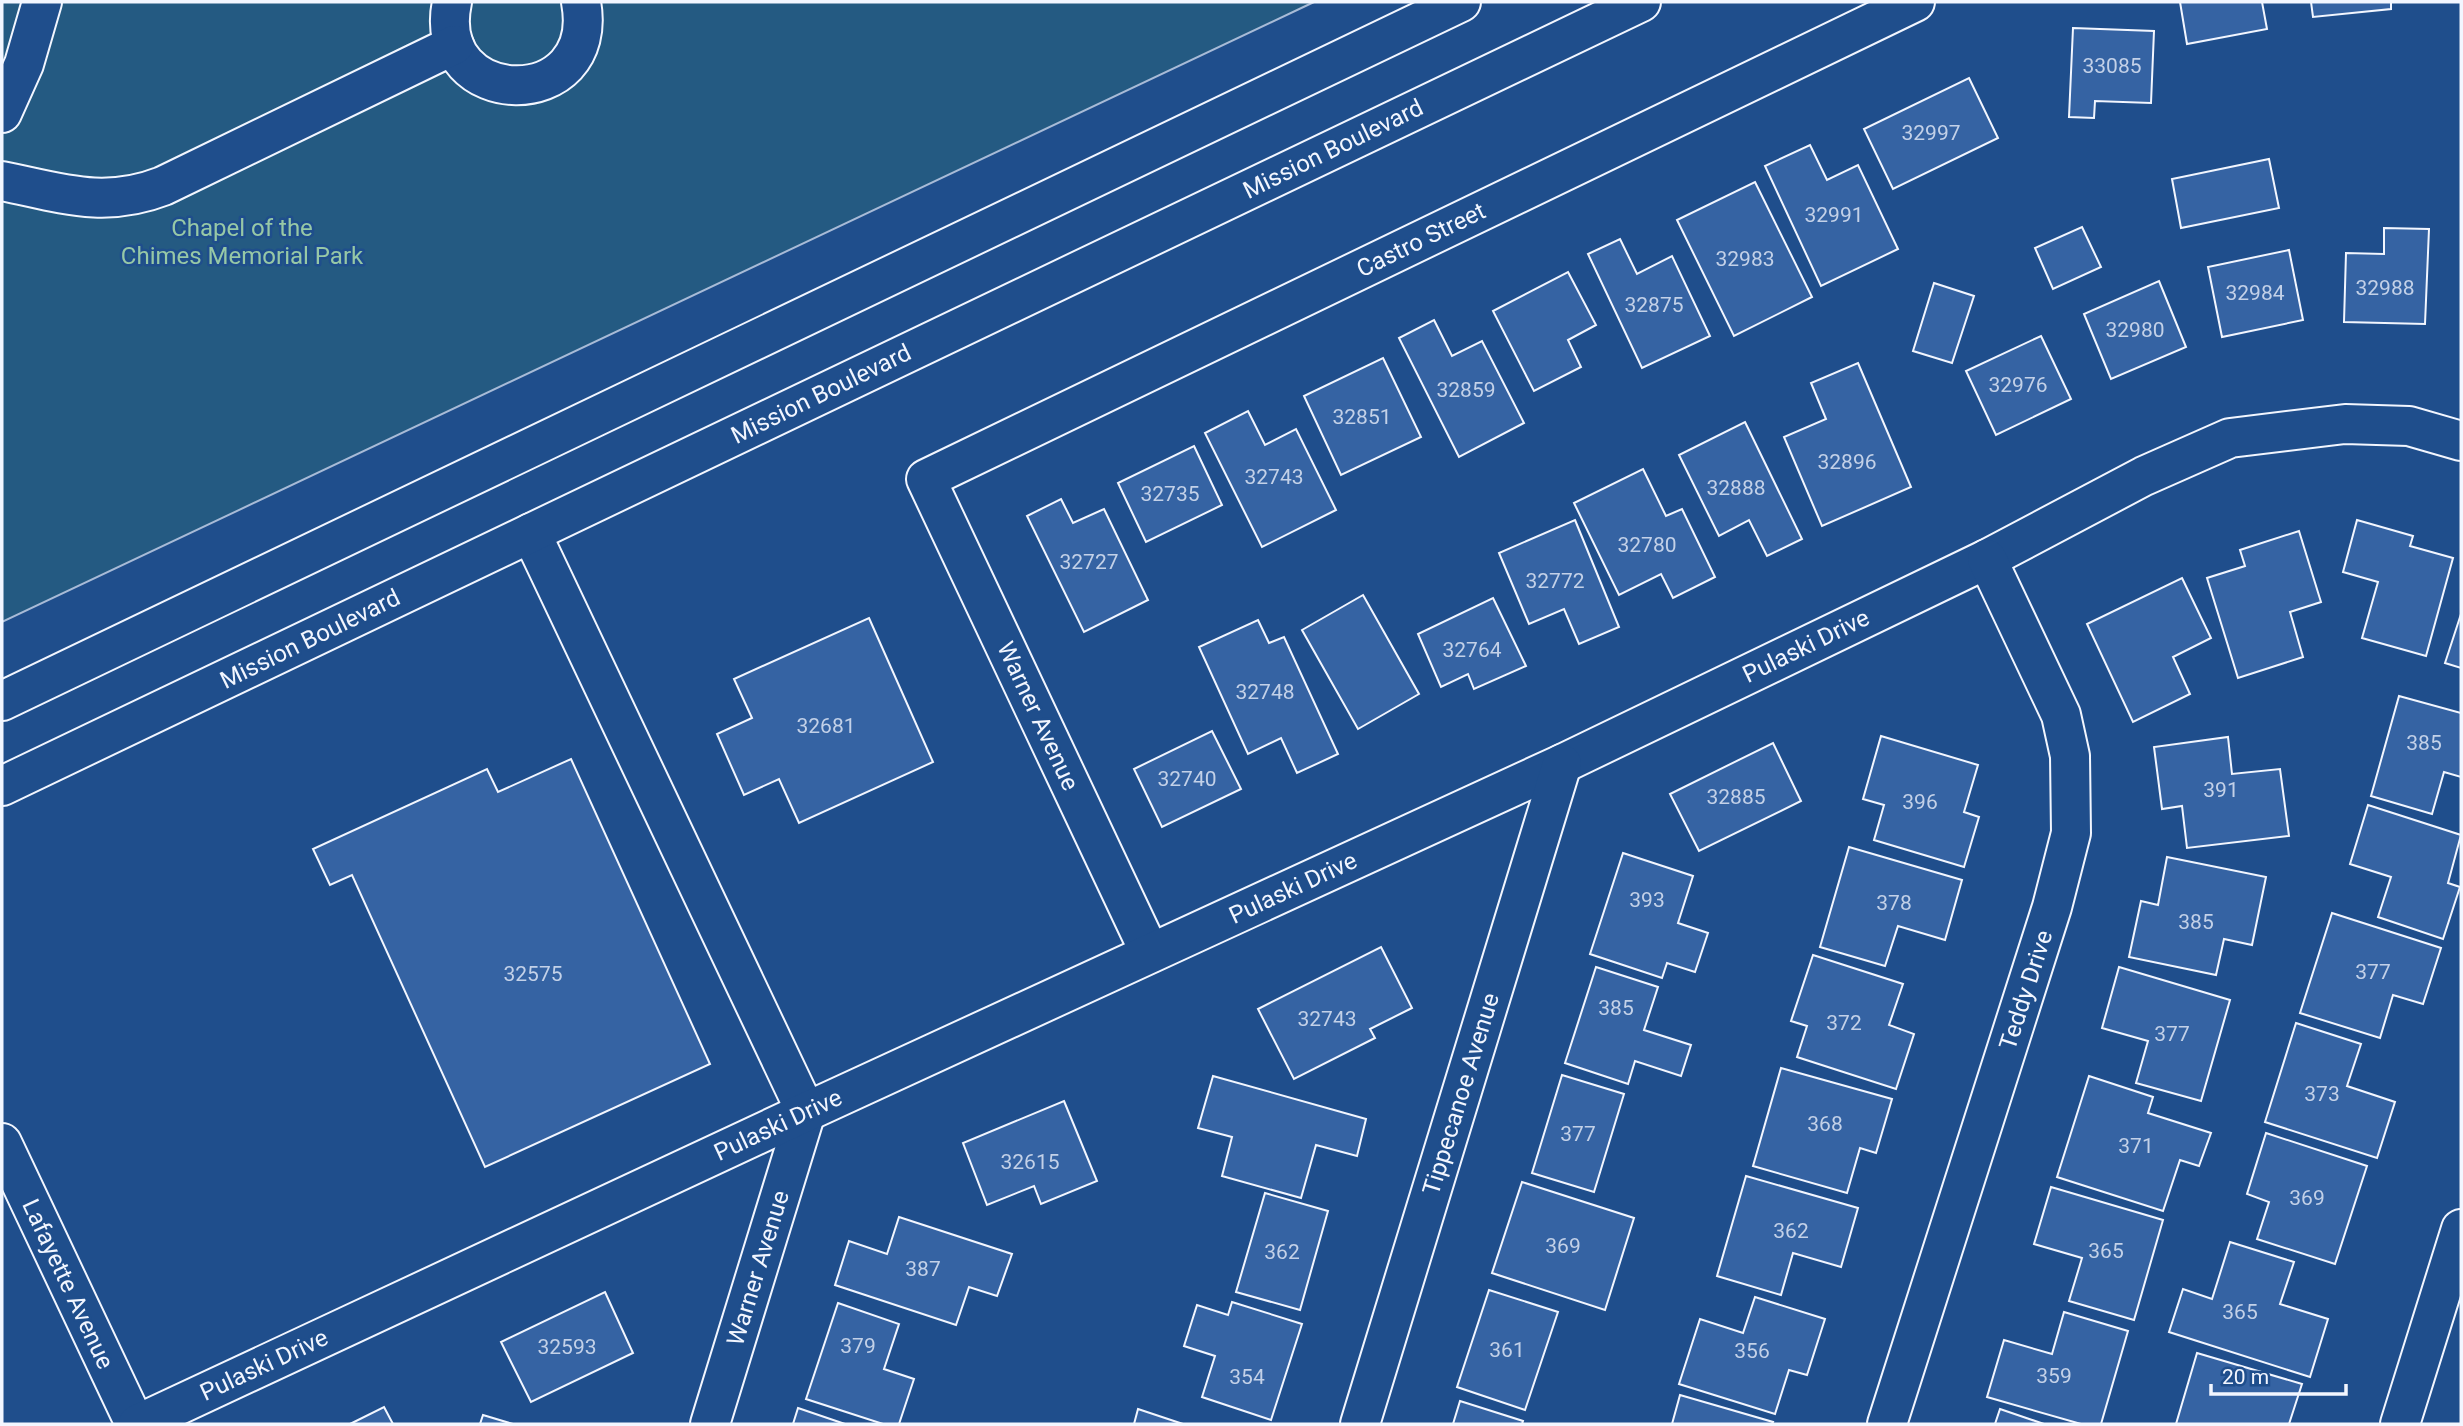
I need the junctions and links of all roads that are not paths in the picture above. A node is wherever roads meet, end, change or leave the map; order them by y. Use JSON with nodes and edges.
{"nodes":[{"id":1,"x":42,"y":2,"type":"edge"},
{"id":2,"x":452,"y":2,"type":"edge"},
{"id":3,"x":581,"y":2,"type":"edge"},
{"id":4,"x":1461,"y":2,"type":"edge"},
{"id":5,"x":1641,"y":2,"type":"edge"},
{"id":6,"x":1915,"y":2,"type":"edge"},
{"id":7,"x":454,"y":45,"type":"junction"},
{"id":8,"x":2,"y":113,"type":"edge"},
{"id":9,"x":2,"y":181,"type":"edge"},
{"id":10,"x":2461,"y":441,"type":"edge"},
{"id":11,"x":926,"y":479,"type":"joint"},
{"id":12,"x":531,"y":533,"type":"junction"},
{"id":13,"x":1987,"y":559,"type":"junction"},
{"id":14,"x":2,"y":701,"type":"edge"},
{"id":15,"x":1562,"y":764,"type":"junction"},
{"id":16,"x":2,"y":786,"type":"edge"},
{"id":17,"x":1150,"y":953,"type":"junction"},
{"id":18,"x":806,"y":1112,"type":"junction"},
{"id":19,"x":2,"y":1143,"type":"edge"},
{"id":20,"x":2461,"y":1229,"type":"edge"},
{"id":21,"x":136,"y":1424,"type":"edge"},
{"id":22,"x":710,"y":1424,"type":"edge"},
{"id":23,"x":1360,"y":1424,"type":"edge"},
{"id":24,"x":1887,"y":1424,"type":"edge"},
{"id":25,"x":2400,"y":1424,"type":"edge"}],
"edges":[{"from":1,"to":8,"type":"street"},
{"from":2,"to":7,"type":"street"},
{"from":3,"to":7,"type":"street"},
{"from":4,"to":14,"type":"street"},
{"from":5,"to":12,"type":"street","name":"Mission Boulevard"},
{"from":6,"to":11,"type":"street","name":"Castro Street"},
{"from":7,"to":9,"type":"street"},
{"from":10,"to":13,"type":"street","name":"Pulaski Drive"},
{"from":11,"to":17,"type":"street","name":"Warner Avenue"},
{"from":12,"to":16,"type":"street","name":"Mission Boulevard"},
{"from":12,"to":18,"type":"street"},
{"from":13,"to":15,"type":"street","name":"Pulaski Drive"},
{"from":13,"to":24,"type":"street","name":"Teddy Drive"},
{"from":15,"to":17,"type":"street","name":"Pulaski Drive"},
{"from":15,"to":23,"type":"street","name":"Tippecanoe Avenue"},
{"from":17,"to":18,"type":"street","name":"Pulaski Drive"},
{"from":18,"to":21,"type":"street","name":"Pulaski Drive"},
{"from":18,"to":22,"type":"street","name":"Warner Avenue"},
{"from":19,"to":21,"type":"street","name":"Lafayette Avenue"},
{"from":20,"to":25,"type":"street"}]}
